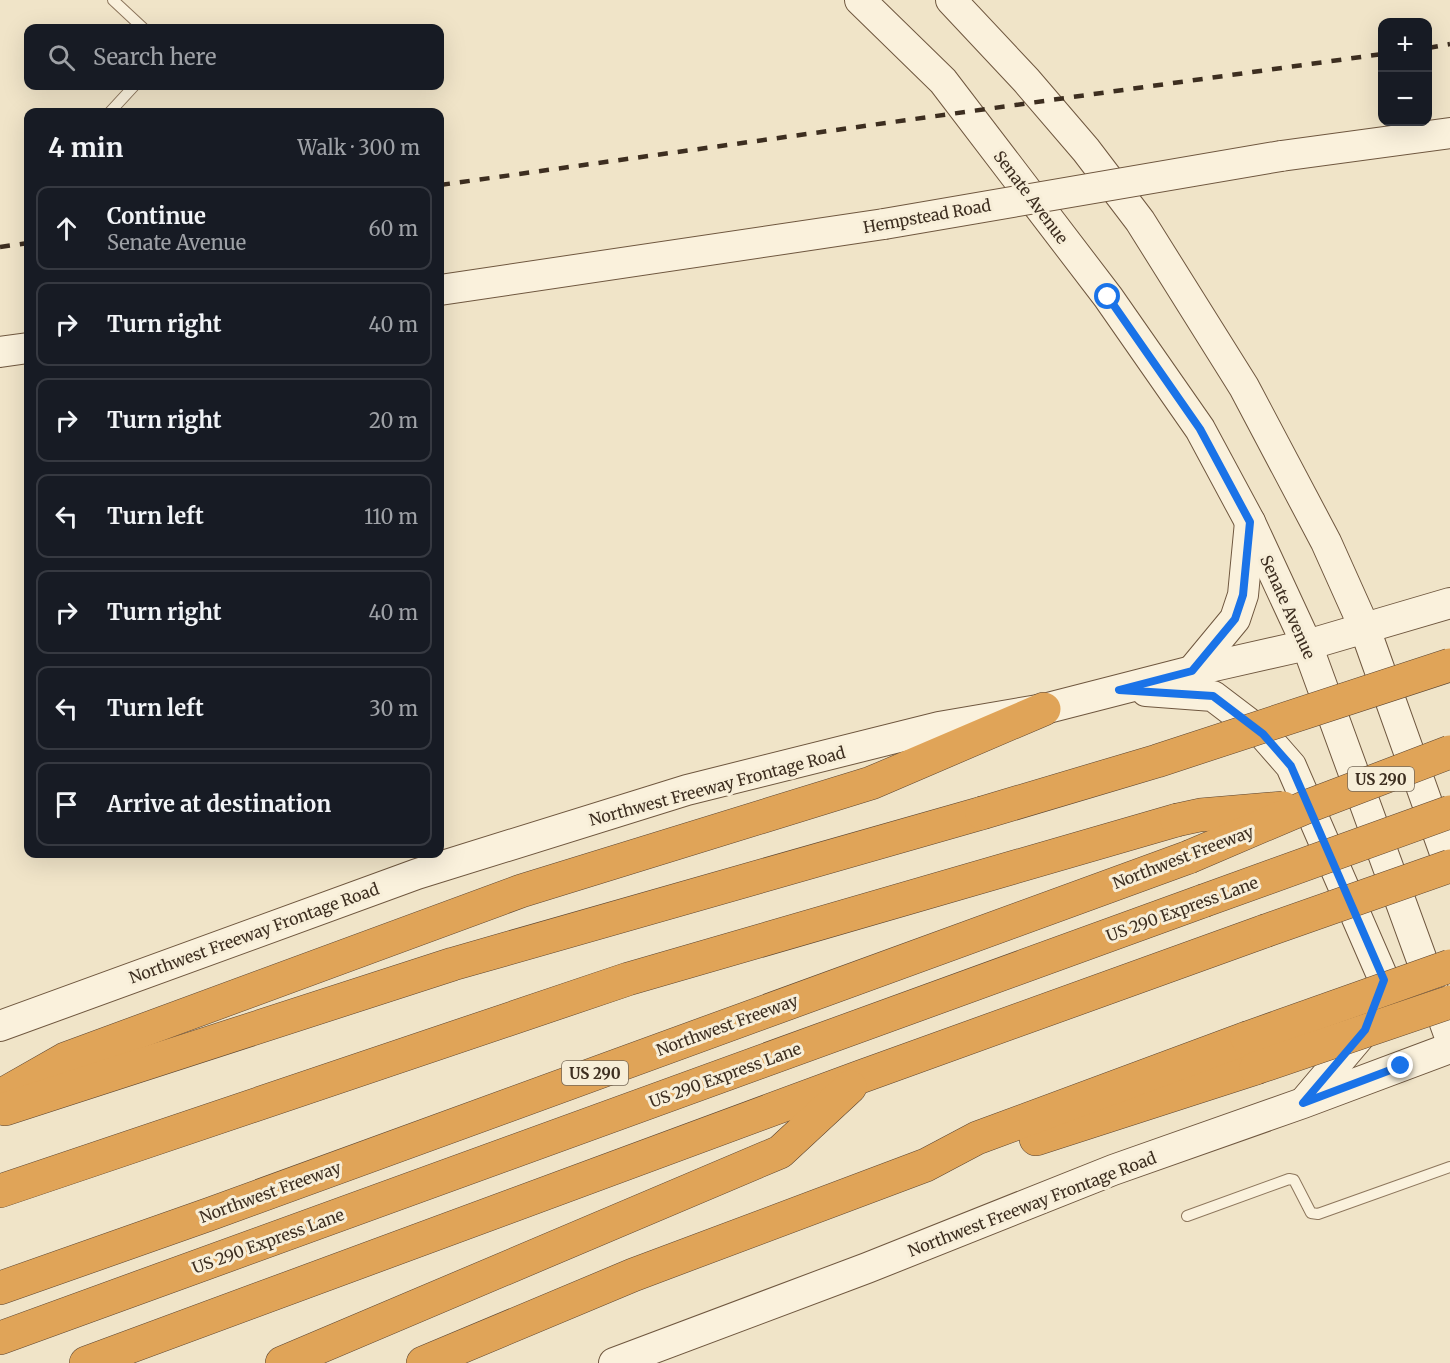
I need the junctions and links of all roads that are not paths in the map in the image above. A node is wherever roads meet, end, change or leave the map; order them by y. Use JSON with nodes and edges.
{"nodes":[{"id":1,"x":113,"y":0,"type":"edge"},
{"id":2,"x":860,"y":0,"type":"edge"},
{"id":3,"x":951,"y":0,"type":"edge"},
{"id":4,"x":139,"y":24,"type":"edge"},
{"id":5,"x":130,"y":90,"type":"edge"},
{"id":6,"x":114,"y":108,"type":"edge"},
{"id":7,"x":1450,"y":133,"type":"edge"},
{"id":8,"x":444,"y":289,"type":"edge"},
{"id":9,"x":24,"y":349,"type":"edge"},
{"id":10,"x":0,"y":352,"type":"edge"},
{"id":11,"x":1250,"y":522,"type":"junction"},
{"id":12,"x":1450,"y":603,"type":"edge"},
{"id":13,"x":1365,"y":628,"type":"junction"},
{"id":14,"x":1307,"y":645,"type":"junction"},
{"id":15,"x":1450,"y":665,"type":"edge"},
{"id":16,"x":1192,"y":671,"type":"junction"},
{"id":17,"x":1119,"y":690,"type":"junction"},
{"id":18,"x":1044,"y":709,"type":"junction"},
{"id":19,"x":1450,"y":752,"type":"edge"},
{"id":20,"x":1311,"y":805,"type":"junction"},
{"id":21,"x":1450,"y":812,"type":"edge"},
{"id":22,"x":1450,"y":867,"type":"edge"},
{"id":23,"x":1450,"y":966,"type":"edge"},
{"id":24,"x":1450,"y":1002,"type":"edge"},
{"id":25,"x":0,"y":1026,"type":"edge"},
{"id":26,"x":1450,"y":1037,"type":"edge"},
{"id":27,"x":1450,"y":1048,"type":"edge"},
{"id":28,"x":1251,"y":1053,"type":"junction"},
{"id":29,"x":860,"y":1077,"type":"junction"},
{"id":30,"x":0,"y":1096,"type":"edge"},
{"id":31,"x":1303,"y":1103,"type":"junction"},
{"id":32,"x":0,"y":1111,"type":"edge"},
{"id":33,"x":1450,"y":1167,"type":"edge"},
{"id":34,"x":0,"y":1191,"type":"edge"},
{"id":35,"x":1188,"y":1216,"type":"dead end"},
{"id":36,"x":0,"y":1288,"type":"edge"},
{"id":37,"x":0,"y":1338,"type":"edge"},
{"id":38,"x":86,"y":1363,"type":"edge"},
{"id":39,"x":282,"y":1363,"type":"edge"},
{"id":40,"x":423,"y":1363,"type":"edge"},
{"id":41,"x":614,"y":1363,"type":"edge"}],
"edges":[{"from":1,"to":4,"type":"lane"},
{"from":2,"to":11,"type":"main road","name":"Senate Avenue"},
{"from":3,"to":13,"type":"main road"},
{"from":5,"to":6,"type":"lane"},
{"from":7,"to":8,"type":"main road","name":"Hempstead Road","bridge":true},
{"from":9,"to":10,"type":"main road"},
{"from":11,"to":14,"type":"main road","name":"Senate Avenue"},
{"from":11,"to":16,"type":"main road"},
{"from":12,"to":13,"type":"main road","name":"Northwest Freeway Frontage Road"},
{"from":13,"to":14,"type":"main road","name":"Northwest Freeway Frontage Road"},
{"from":13,"to":22,"type":"main road"},
{"from":14,"to":16,"type":"main road","name":"Northwest Freeway Frontage Road"},
{"from":14,"to":26,"type":"main road","name":"Senate Avenue"},
{"from":15,"to":32,"type":"highway","bridge":true},
{"from":16,"to":17,"type":"main road","name":"Northwest Freeway Frontage Road"},
{"from":17,"to":18,"type":"main road","name":"Northwest Freeway Frontage Road"},
{"from":17,"to":31,"type":"main road"},
{"from":18,"to":25,"type":"main road","name":"Northwest Freeway Frontage Road"},
{"from":18,"to":30,"type":"highway"},
{"from":19,"to":20,"type":"highway","name":"Northwest Freeway","number":"US 290","bridge":true},
{"from":20,"to":34,"type":"highway","bridge":true},
{"from":20,"to":36,"type":"highway","name":"Northwest Freeway","number":"US 290","bridge":true},
{"from":21,"to":37,"type":"highway","name":"US 290 Express Lane","bridge":true},
{"from":22,"to":29,"type":"highway","bridge":true},
{"from":23,"to":28,"type":"highway","bridge":true},
{"from":24,"to":28,"type":"highway","bridge":true},
{"from":27,"to":31,"type":"main road","name":"Northwest Freeway Frontage Road"},
{"from":28,"to":40,"type":"highway"},
{"from":29,"to":38,"type":"highway"},
{"from":29,"to":39,"type":"highway"},
{"from":31,"to":41,"type":"main road","name":"Northwest Freeway Frontage Road"},
{"from":33,"to":35,"type":"lane"}]}
